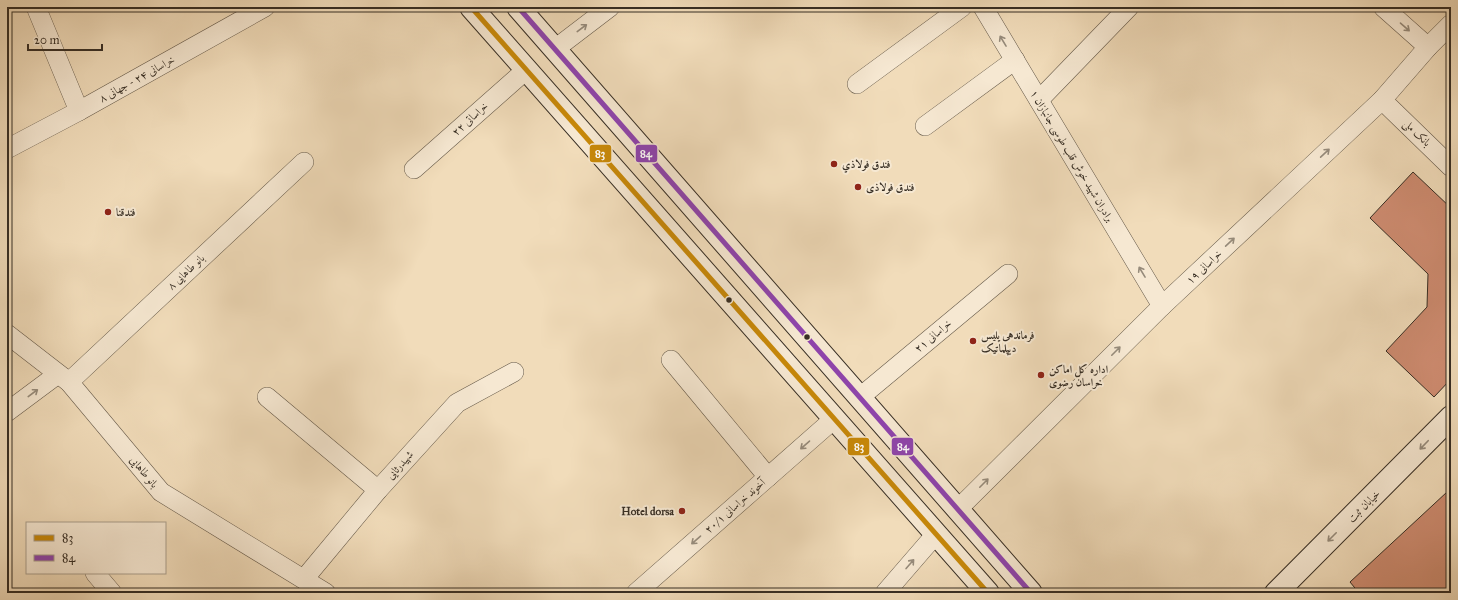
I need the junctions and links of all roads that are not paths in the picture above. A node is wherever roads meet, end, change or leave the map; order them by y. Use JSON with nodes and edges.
{"nodes":[{"id":1,"x":36,"y":7,"type":"edge"},
{"id":2,"x":265,"y":7,"type":"edge"},
{"id":3,"x":471,"y":7,"type":"edge"},
{"id":4,"x":518,"y":7,"type":"edge"},
{"id":5,"x":610,"y":7,"type":"edge"},
{"id":6,"x":962,"y":7,"type":"edge"},
{"id":7,"x":983,"y":7,"type":"edge"},
{"id":8,"x":1129,"y":7,"type":"edge"},
{"id":9,"x":1383,"y":7,"type":"edge"},
{"id":10,"x":1451,"y":24,"type":"edge"},
{"id":11,"x":1428,"y":47,"type":"junction"},
{"id":12,"x":555,"y":49,"type":"junction"},
{"id":13,"x":1015,"y":60,"type":"junction"},
{"id":14,"x":526,"y":70,"type":"junction"},
{"id":15,"x":857,"y":84,"type":"dead end"},
{"id":16,"x":1038,"y":100,"type":"junction"},
{"id":17,"x":1382,"y":100,"type":"junction"},
{"id":18,"x":79,"y":111,"type":"junction"},
{"id":19,"x":925,"y":126,"type":"dead end"},
{"id":20,"x":7,"y":149,"type":"edge"},
{"id":21,"x":304,"y":162,"type":"dead end"},
{"id":22,"x":1451,"y":167,"type":"edge"},
{"id":23,"x":414,"y":169,"type":"dead end"},
{"id":24,"x":1008,"y":274,"type":"dead end"},
{"id":25,"x":1162,"y":306,"type":"junction"},
{"id":26,"x":7,"y":334,"type":"edge"},
{"id":27,"x":671,"y":360,"type":"dead end"},
{"id":28,"x":514,"y":372,"type":"dead end"},
{"id":29,"x":63,"y":378,"type":"junction"},
{"id":30,"x":267,"y":397,"type":"dead end"},
{"id":31,"x":859,"y":398,"type":"junction"},
{"id":32,"x":7,"y":412,"type":"edge"},
{"id":33,"x":1451,"y":417,"type":"edge"},
{"id":34,"x":834,"y":419,"type":"junction"},
{"id":35,"x":768,"y":477,"type":"junction"},
{"id":36,"x":378,"y":490,"type":"junction"},
{"id":37,"x":957,"y":510,"type":"junction"},
{"id":38,"x":936,"y":534,"type":"junction"},
{"id":39,"x":97,"y":574,"type":"edge"},
{"id":40,"x":304,"y":579,"type":"junction"},
{"id":41,"x":112,"y":593,"type":"edge"},
{"id":42,"x":326,"y":593,"type":"edge"},
{"id":43,"x":636,"y":593,"type":"edge"},
{"id":44,"x":885,"y":593,"type":"edge"},
{"id":45,"x":988,"y":593,"type":"edge"},
{"id":46,"x":1031,"y":593,"type":"edge"},
{"id":47,"x":1276,"y":593,"type":"edge"}],
"edges":[{"from":1,"to":18,"type":"street"},
{"from":2,"to":18,"type":"street","name":"خراسانی ۲۴ - جهانی ۸"},
{"from":3,"to":14,"type":"street"},
{"from":4,"to":12,"type":"street"},
{"from":12,"to":5,"type":"street","one_way":true},
{"from":6,"to":15,"type":"street"},
{"from":13,"to":7,"type":"street","name":"برادران شهید خوش قلب طوسی جانبازان ۱","one_way":true},
{"from":8,"to":16,"type":"street"},
{"from":9,"to":11,"type":"street","one_way":true},
{"from":10,"to":11,"type":"street","name":"خراسانی ۱۹"},
{"from":11,"to":17,"type":"street","name":"خراسانی ۱۹"},
{"from":12,"to":31,"type":"street"},
{"from":13,"to":16,"type":"street","name":"برادران شهید خوش قلب طوسی جانبازان ۱"},
{"from":13,"to":19,"type":"street"},
{"from":14,"to":23,"type":"street","name":"خراساتی ۲۲"},
{"from":14,"to":34,"type":"street"},
{"from":25,"to":16,"type":"street","name":"برادران شهید خوش قلب طوسی جانبازان ۱","one_way":true},
{"from":17,"to":22,"type":"street","name":"بانک ملی"},
{"from":25,"to":17,"type":"street","name":"خراسانی ۱۹","one_way":true},
{"from":18,"to":20,"type":"street","name":"خراسانی ۲۴ - جهانی ۸"},
{"from":21,"to":29,"type":"street","name":"بانو طاهایی ۸"},
{"from":24,"to":31,"type":"street","name":"خراسانی ۲۱"},
{"from":37,"to":25,"type":"street","name":"خراسانی ۱۹","one_way":true},
{"from":26,"to":29,"type":"street","name":"بانو طاهایی"},
{"from":27,"to":35,"type":"street"},
{"from":28,"to":36,"type":"street","name":"شهیدرثایی"},
{"from":32,"to":29,"type":"street","name":"بانو طاهایی ۸","one_way":true},
{"from":29,"to":40,"type":"street","name":"بانو طاهایی"},
{"from":30,"to":36,"type":"street"},
{"from":31,"to":37,"type":"street"},
{"from":33,"to":47,"type":"street","name":"خیابان ثبت","one_way":true},
{"from":34,"to":35,"type":"street","name":"آخوند خراسانی ۲۰/۱","one_way":true},
{"from":34,"to":38,"type":"street"},
{"from":35,"to":43,"type":"street","name":"آخوند خراسانی ۲۰/۱","one_way":true},
{"from":36,"to":40,"type":"street","name":"شهیدرثایی"},
{"from":37,"to":46,"type":"street"},
{"from":44,"to":38,"type":"street","one_way":true},
{"from":38,"to":45,"type":"street"},
{"from":39,"to":41,"type":"street"},
{"from":40,"to":42,"type":"street","name":"بانو طاهایی"}]}
